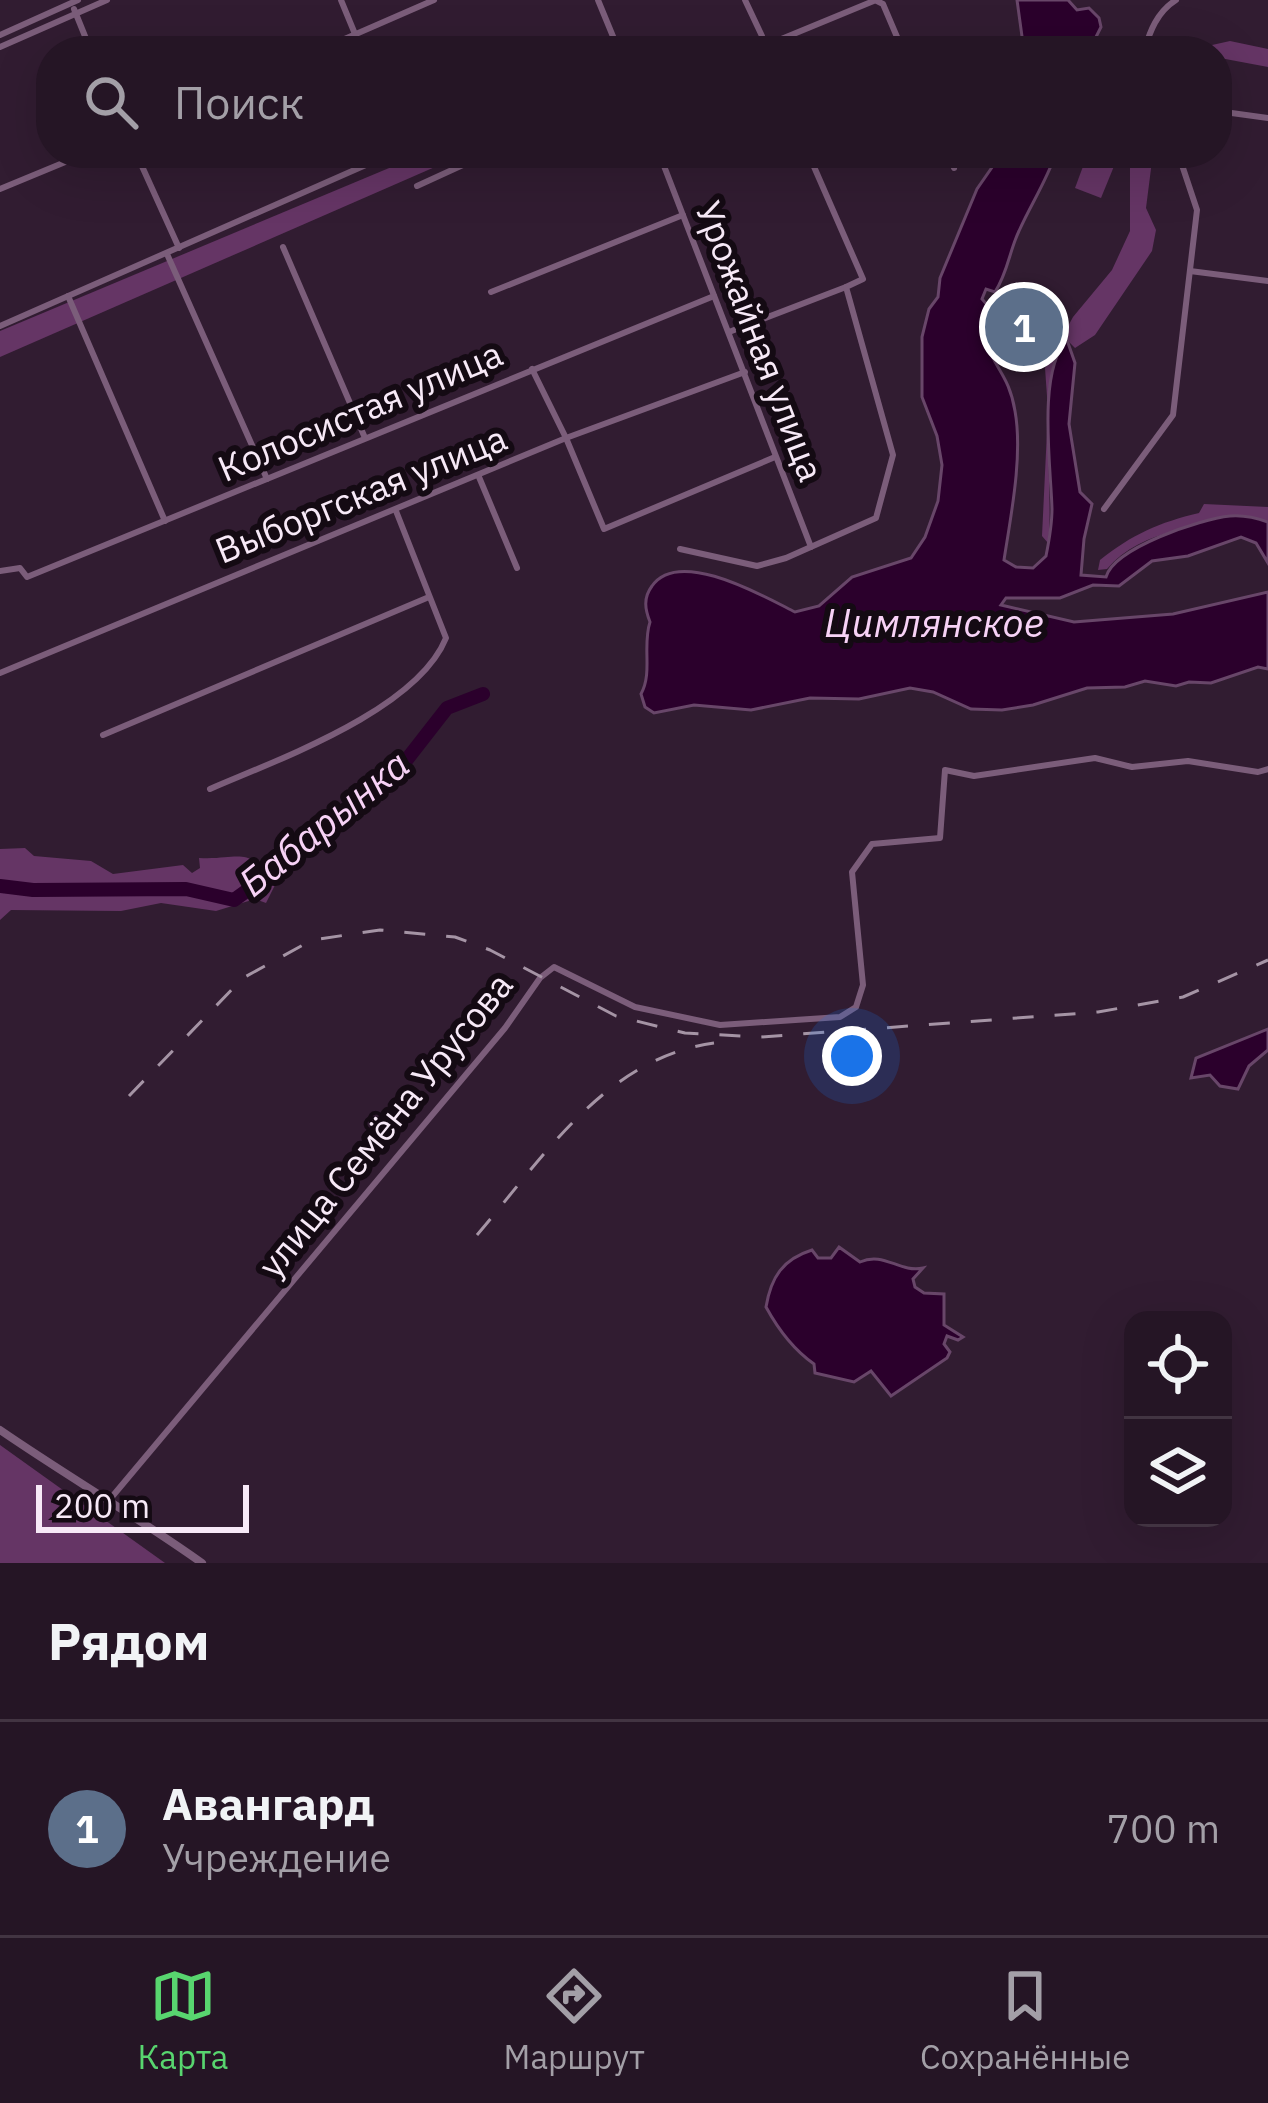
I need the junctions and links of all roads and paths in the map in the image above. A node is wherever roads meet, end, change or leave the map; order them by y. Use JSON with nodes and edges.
{"nodes":[{"id":1,"x":107,"y":0,"type":"edge"},
{"id":2,"x":341,"y":0,"type":"edge"},
{"id":3,"x":434,"y":0,"type":"edge"},
{"id":4,"x":598,"y":0,"type":"edge"},
{"id":5,"x":746,"y":0,"type":"edge"},
{"id":6,"x":878,"y":0,"type":"edge"},
{"id":7,"x":1175,"y":0,"type":"edge"},
{"id":8,"x":74,"y":1,"type":"edge"},
{"id":9,"x":75,"y":13,"type":"junction"},
{"id":10,"x":355,"y":34,"type":"junction"},
{"id":11,"x":0,"y":35,"type":"edge"},
{"id":12,"x":85,"y":36,"type":"edge"},
{"id":13,"x":351,"y":36,"type":"edge"},
{"id":14,"x":613,"y":36,"type":"edge"},
{"id":15,"x":762,"y":36,"type":"edge"},
{"id":16,"x":794,"y":36,"type":"edge"},
{"id":17,"x":897,"y":36,"type":"edge"},
{"id":18,"x":1149,"y":36,"type":"edge"},
{"id":19,"x":0,"y":47,"type":"edge"},
{"id":20,"x":1232,"y":113,"type":"edge"},
{"id":21,"x":1268,"y":118,"type":"edge"},
{"id":22,"x":51,"y":168,"type":"edge"},
{"id":23,"x":143,"y":168,"type":"edge"},
{"id":24,"x":360,"y":168,"type":"edge"},
{"id":25,"x":456,"y":168,"type":"edge"},
{"id":26,"x":665,"y":168,"type":"edge"},
{"id":27,"x":814,"y":168,"type":"edge"},
{"id":28,"x":1183,"y":168,"type":"edge"},
{"id":29,"x":417,"y":186,"type":"dead end"},
{"id":30,"x":0,"y":189,"type":"edge"},
{"id":31,"x":683,"y":215,"type":"junction"},
{"id":32,"x":283,"y":247,"type":"dead end"},
{"id":33,"x":179,"y":249,"type":"junction"},
{"id":34,"x":167,"y":254,"type":"junction"},
{"id":35,"x":1190,"y":271,"type":"junction"},
{"id":36,"x":1268,"y":281,"type":"edge"},
{"id":37,"x":846,"y":287,"type":"junction"},
{"id":38,"x":491,"y":292,"type":"dead end"},
{"id":39,"x":68,"y":296,"type":"junction"},
{"id":40,"x":714,"y":296,"type":"junction"},
{"id":41,"x":0,"y":326,"type":"edge"},
{"id":42,"x":729,"y":332,"type":"junction"},
{"id":43,"x":532,"y":369,"type":"junction"},
{"id":44,"x":745,"y":372,"type":"junction"},
{"id":45,"x":365,"y":438,"type":"junction"},
{"id":46,"x":566,"y":438,"type":"junction"},
{"id":47,"x":775,"y":457,"type":"junction"},
{"id":48,"x":479,"y":477,"type":"junction"},
{"id":49,"x":267,"y":479,"type":"junction"},
{"id":50,"x":1104,"y":509,"type":"dead end"},
{"id":51,"x":396,"y":511,"type":"junction"},
{"id":52,"x":165,"y":521,"type":"junction"},
{"id":53,"x":811,"y":548,"type":"junction"},
{"id":54,"x":680,"y":549,"type":"dead end"},
{"id":55,"x":517,"y":568,"type":"dead end"},
{"id":56,"x":0,"y":572,"type":"edge"},
{"id":57,"x":429,"y":597,"type":"junction"},
{"id":58,"x":0,"y":673,"type":"edge"},
{"id":59,"x":103,"y":736,"type":"dead end"},
{"id":60,"x":1268,"y":770,"type":"edge"},
{"id":61,"x":211,"y":789,"type":"dead end"},
{"id":62,"x":0,"y":1430,"type":"edge"},
{"id":63,"x":111,"y":1498,"type":"junction"},
{"id":64,"x":202,"y":1563,"type":"edge"}],
"edges":[{"from":1,"to":9,"type":"street"},
{"from":2,"to":10,"type":"street"},
{"from":3,"to":10,"type":"street"},
{"from":4,"to":14,"type":"street"},
{"from":5,"to":15,"type":"street"},
{"from":6,"to":16,"type":"street"},
{"from":6,"to":17,"type":"street"},
{"from":7,"to":18,"type":"street"},
{"from":8,"to":9,"type":"street"},
{"from":8,"to":11,"type":"street"},
{"from":9,"to":12,"type":"street"},
{"from":9,"to":19,"type":"street"},
{"from":10,"to":13,"type":"street"},
{"from":20,"to":21,"type":"street"},
{"from":22,"to":30,"type":"street"},
{"from":23,"to":33,"type":"street"},
{"from":24,"to":33,"type":"street"},
{"from":25,"to":29,"type":"street"},
{"from":26,"to":31,"type":"street","name":"Урожайная улица"},
{"from":27,"to":37,"type":"street"},
{"from":28,"to":35,"type":"street"},
{"from":31,"to":38,"type":"street"},
{"from":31,"to":40,"type":"street","name":"Урожайная улица"},
{"from":32,"to":45,"type":"street"},
{"from":33,"to":34,"type":"street"},
{"from":34,"to":39,"type":"street"},
{"from":34,"to":49,"type":"street"},
{"from":35,"to":36,"type":"street"},
{"from":35,"to":50,"type":"street"},
{"from":37,"to":42,"type":"street"},
{"from":37,"to":53,"type":"street"},
{"from":39,"to":41,"type":"street"},
{"from":39,"to":52,"type":"street"},
{"from":40,"to":42,"type":"street","name":"Урожайная улица"},
{"from":40,"to":43,"type":"street","name":"Колосистая улица"},
{"from":42,"to":44,"type":"street","name":"Урожайная улица"},
{"from":43,"to":45,"type":"street","name":"Колосистая улица"},
{"from":43,"to":46,"type":"street"},
{"from":44,"to":46,"type":"street","name":"Выборгская улица"},
{"from":44,"to":47,"type":"street","name":"Урожайная улица"},
{"from":45,"to":49,"type":"street","name":"Колосистая улица"},
{"from":46,"to":47,"type":"street"},
{"from":46,"to":48,"type":"street","name":"Выборгская улица"},
{"from":47,"to":53,"type":"street","name":"Урожайная улица"},
{"from":48,"to":51,"type":"street","name":"Выборгская улица"},
{"from":48,"to":55,"type":"street"},
{"from":49,"to":52,"type":"street","name":"Колосистая улица"},
{"from":51,"to":57,"type":"street"},
{"from":51,"to":58,"type":"street","name":"Выборгская улица"},
{"from":52,"to":56,"type":"street","name":"Колосистая улица"},
{"from":53,"to":54,"type":"street"},
{"from":57,"to":59,"type":"street"},
{"from":57,"to":61,"type":"street"},
{"from":60,"to":63,"type":"street","name":"улица Семёна Урусова"},
{"from":62,"to":63,"type":"street"},
{"from":63,"to":64,"type":"street"}]}
